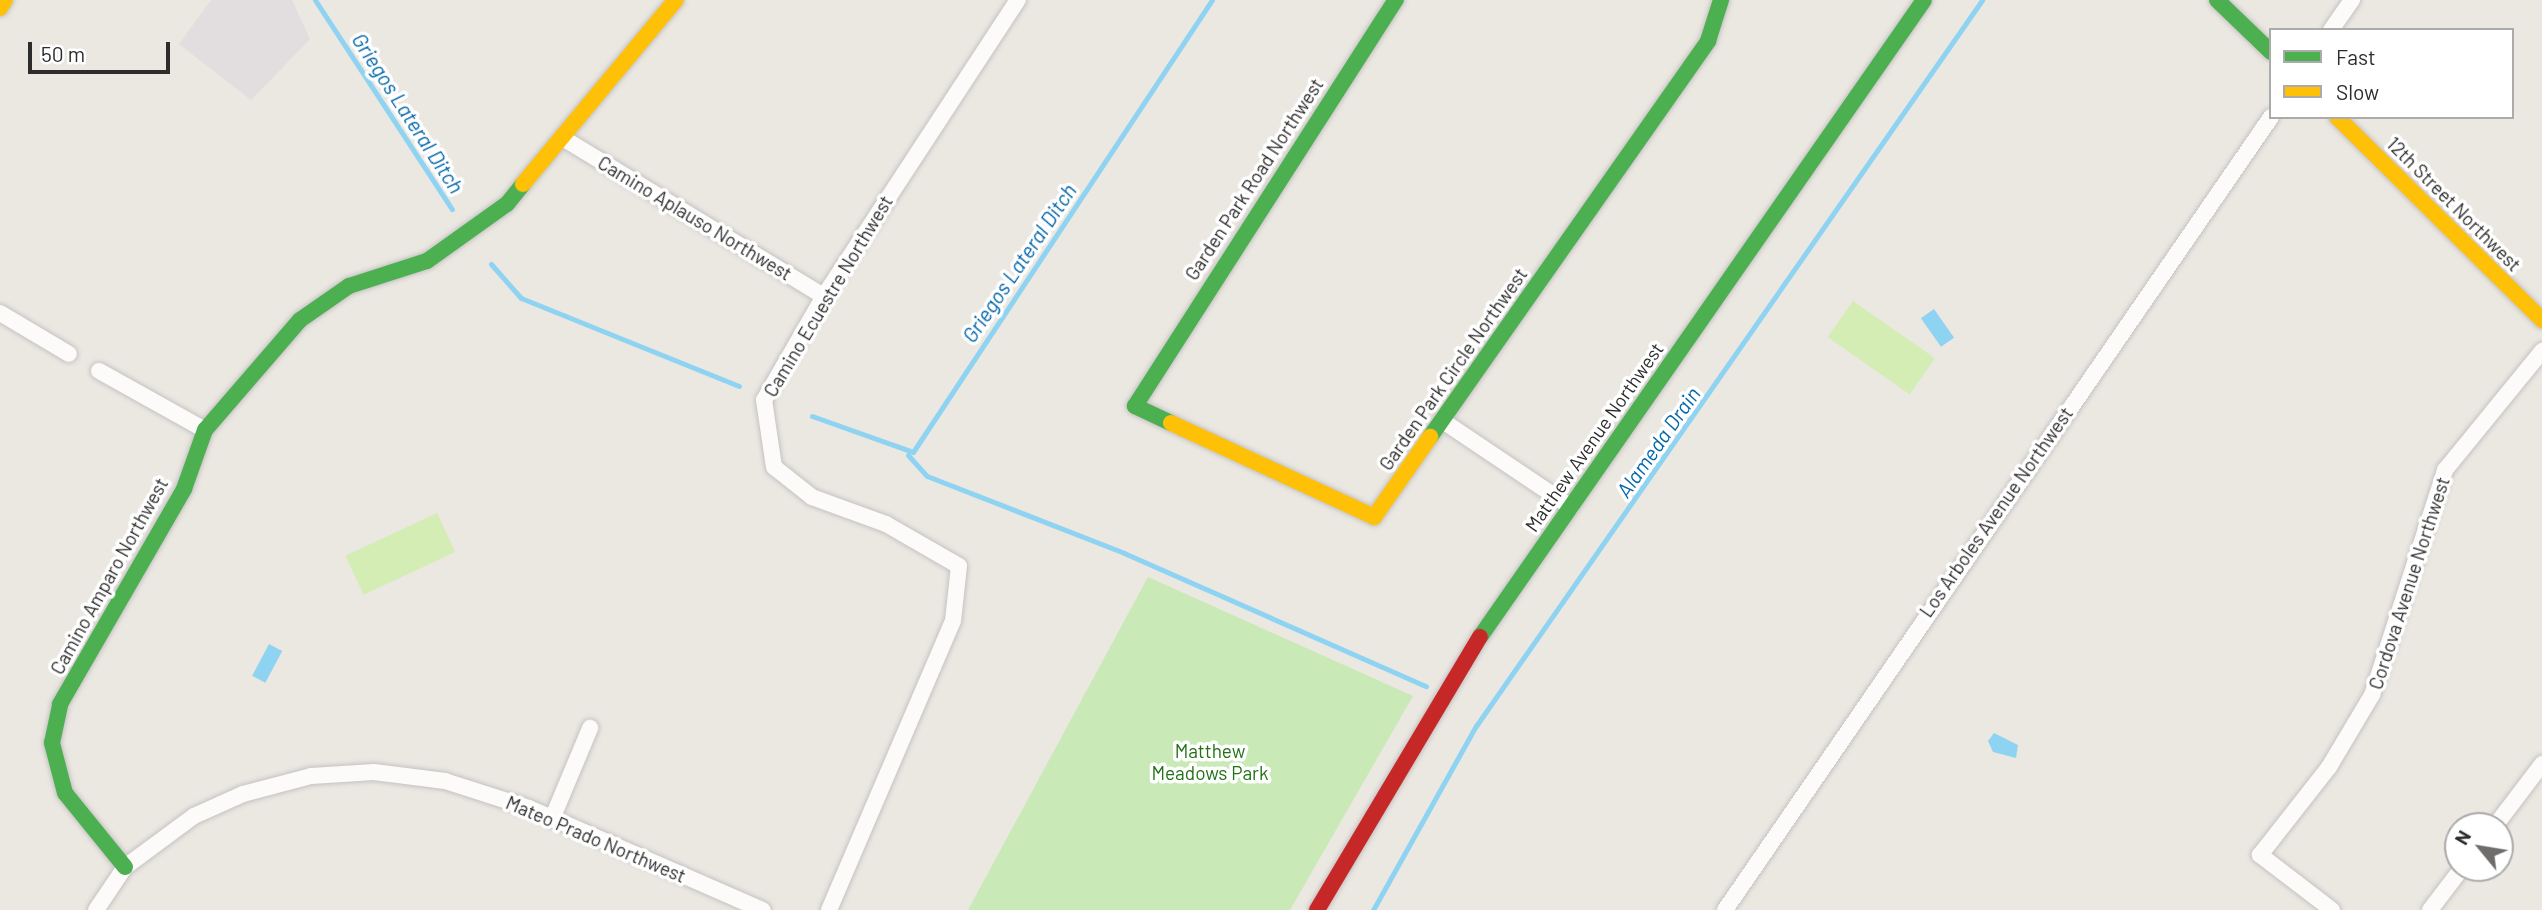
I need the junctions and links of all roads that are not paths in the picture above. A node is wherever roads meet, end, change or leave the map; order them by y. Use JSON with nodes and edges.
{"nodes":[{"id":1,"x":5,"y":0,"type":"edge"},
{"id":2,"x":676,"y":0,"type":"edge"},
{"id":3,"x":1018,"y":0,"type":"edge"},
{"id":4,"x":1396,"y":0,"type":"edge"},
{"id":5,"x":1721,"y":0,"type":"edge"},
{"id":6,"x":1924,"y":0,"type":"edge"},
{"id":7,"x":2217,"y":0,"type":"edge"},
{"id":8,"x":2352,"y":0,"type":"edge"},
{"id":9,"x":0,"y":8,"type":"edge"},
{"id":10,"x":2332,"y":28,"type":"edge"},
{"id":11,"x":2269,"y":50,"type":"edge"},
{"id":12,"x":2270,"y":119,"type":"edge"},
{"id":13,"x":2339,"y":119,"type":"edge"},
{"id":14,"x":566,"y":140,"type":"junction"},
{"id":15,"x":824,"y":296,"type":"junction"},
{"id":16,"x":0,"y":313,"type":"edge"},
{"id":17,"x":2542,"y":320,"type":"edge"},
{"id":18,"x":2542,"y":351,"type":"edge"},
{"id":19,"x":69,"y":354,"type":"dead end"},
{"id":20,"x":99,"y":371,"type":"dead end"},
{"id":21,"x":1148,"y":380,"type":"joint"},
{"id":22,"x":1443,"y":421,"type":"junction"},
{"id":23,"x":205,"y":430,"type":"junction"},
{"id":24,"x":1571,"y":507,"type":"junction"},
{"id":25,"x":590,"y":728,"type":"dead end"},
{"id":26,"x":2542,"y":764,"type":"edge"},
{"id":27,"x":2506,"y":812,"type":"edge"},
{"id":28,"x":552,"y":818,"type":"junction"},
{"id":29,"x":125,"y":867,"type":"junction"},
{"id":30,"x":2451,"y":882,"type":"edge"},
{"id":31,"x":96,"y":910,"type":"edge"},
{"id":32,"x":763,"y":910,"type":"edge"},
{"id":33,"x":830,"y":910,"type":"edge"},
{"id":34,"x":1317,"y":910,"type":"edge"},
{"id":35,"x":1725,"y":910,"type":"edge"},
{"id":36,"x":2332,"y":910,"type":"edge"},
{"id":37,"x":2430,"y":910,"type":"edge"}],
"edges":[{"from":1,"to":9,"type":"street"},
{"from":2,"to":14,"type":"street","name":"Camino Amparo Northwest"},
{"from":3,"to":15,"type":"street","name":"Camino Ecuestre Northwest"},
{"from":4,"to":21,"type":"street","name":"Garden Park Road Northwest"},
{"from":5,"to":22,"type":"street","name":"Garden Park Circle Northwest"},
{"from":6,"to":24,"type":"street","name":"Matthew Avenue Northwest"},
{"from":7,"to":11,"type":"street"},
{"from":8,"to":10,"type":"street"},
{"from":12,"to":35,"type":"street","name":"Los Arboles Avenue Northwest"},
{"from":13,"to":17,"type":"street","name":"12th Street Northwest"},
{"from":14,"to":15,"type":"street","name":"Camino Aplauso Northwest"},
{"from":14,"to":23,"type":"street","name":"Camino Amparo Northwest"},
{"from":15,"to":33,"type":"street","name":"Camino Ecuestre Northwest"},
{"from":16,"to":19,"type":"street"},
{"from":18,"to":36,"type":"street","name":"Cordova Avenue Northwest"},
{"from":20,"to":23,"type":"street"},
{"from":21,"to":22,"type":"street","name":"Garden Park Circle Northwest"},
{"from":22,"to":24,"type":"street"},
{"from":23,"to":29,"type":"street","name":"Camino Amparo Northwest"},
{"from":24,"to":34,"type":"street","name":"Matthew Avenue Northwest"},
{"from":25,"to":28,"type":"street"},
{"from":26,"to":27,"type":"street"},
{"from":28,"to":29,"type":"street","name":"Mateo Prado Northwest"},
{"from":28,"to":32,"type":"street","name":"Mateo Prado Northwest"},
{"from":29,"to":31,"type":"street","name":"Mateo Prado Northwest"},
{"from":30,"to":37,"type":"street"}]}
